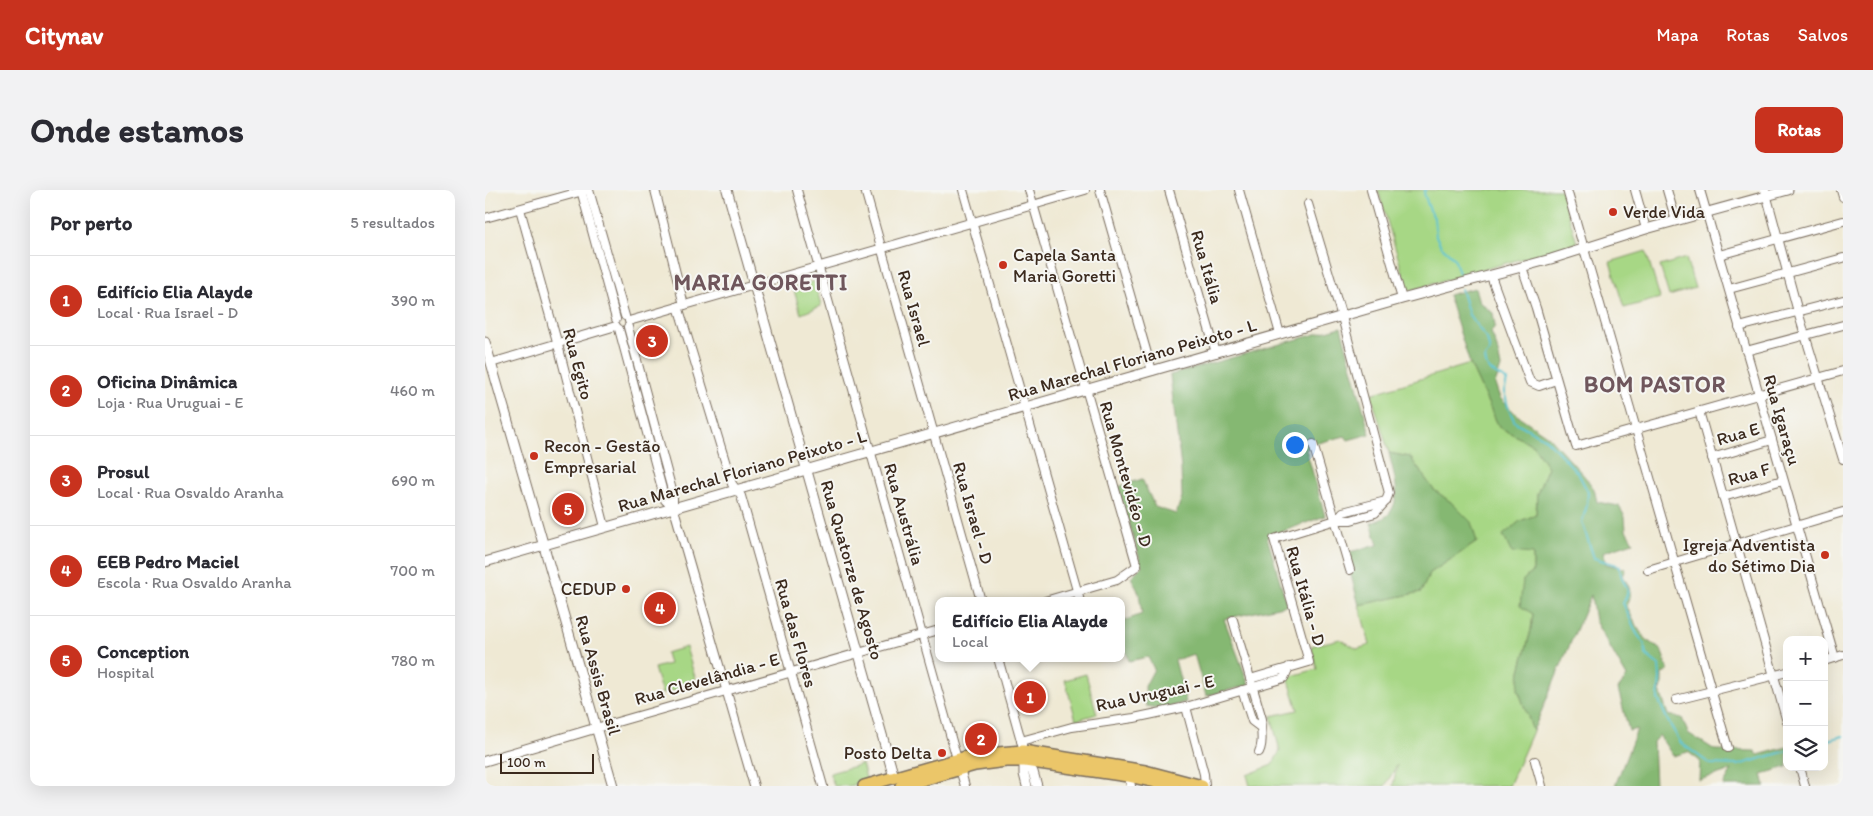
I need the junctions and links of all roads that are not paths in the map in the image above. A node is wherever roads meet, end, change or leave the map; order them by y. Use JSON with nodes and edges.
{"nodes":[{"id":1,"x":584,"y":190,"type":"edge"},
{"id":2,"x":655,"y":190,"type":"edge"},
{"id":3,"x":727,"y":190,"type":"edge"},
{"id":4,"x":797,"y":190,"type":"edge"},
{"id":5,"x":865,"y":190,"type":"edge"},
{"id":6,"x":963,"y":190,"type":"edge"},
{"id":7,"x":1029,"y":190,"type":"edge"},
{"id":8,"x":1085,"y":190,"type":"edge"},
{"id":9,"x":1100,"y":190,"type":"edge"},
{"id":10,"x":1169,"y":190,"type":"edge"},
{"id":11,"x":1239,"y":190,"type":"edge"},
{"id":12,"x":1371,"y":190,"type":"edge"},
{"id":13,"x":1567,"y":190,"type":"edge"},
{"id":14,"x":1635,"y":190,"type":"edge"},
{"id":15,"x":1667,"y":190,"type":"edge"},
{"id":16,"x":1700,"y":190,"type":"edge"},
{"id":17,"x":1788,"y":190,"type":"edge"},
{"id":18,"x":1841,"y":190,"type":"edge"},
{"id":19,"x":1766,"y":193,"type":"edge"},
{"id":20,"x":1843,"y":197,"type":"edge"},
{"id":21,"x":1308,"y":204,"type":"dead end"},
{"id":22,"x":1034,"y":205,"type":"junction"},
{"id":23,"x":520,"y":209,"type":"junction"},
{"id":24,"x":1706,"y":212,"type":"junction"},
{"id":25,"x":485,"y":218,"type":"edge"},
{"id":26,"x":599,"y":221,"type":"junction"},
{"id":27,"x":1676,"y":221,"type":"junction"},
{"id":28,"x":1843,"y":221,"type":"edge"},
{"id":29,"x":972,"y":222,"type":"junction"},
{"id":30,"x":589,"y":224,"type":"junction"},
{"id":31,"x":1646,"y":229,"type":"junction"},
{"id":32,"x":1779,"y":239,"type":"junction"},
{"id":33,"x":882,"y":248,"type":"junction"},
{"id":34,"x":1583,"y":249,"type":"junction"},
{"id":35,"x":607,"y":253,"type":"junction"},
{"id":36,"x":598,"y":255,"type":"junction"},
{"id":37,"x":1719,"y":255,"type":"junction"},
{"id":38,"x":1843,"y":258,"type":"edge"},
{"id":39,"x":818,"y":266,"type":"junction"},
{"id":40,"x":1522,"y":267,"type":"junction"},
{"id":41,"x":1788,"y":274,"type":"junction"},
{"id":42,"x":1491,"y":276,"type":"junction"},
{"id":43,"x":754,"y":285,"type":"junction"},
{"id":44,"x":617,"y":287,"type":"junction"},
{"id":45,"x":608,"y":290,"type":"junction"},
{"id":46,"x":1729,"y":290,"type":"junction"},
{"id":47,"x":1403,"y":299,"type":"junction"},
{"id":48,"x":1843,"y":300,"type":"edge"},
{"id":49,"x":681,"y":306,"type":"junction"},
{"id":50,"x":1798,"y":312,"type":"junction"},
{"id":51,"x":1342,"y":317,"type":"junction"},
{"id":52,"x":627,"y":321,"type":"junction"},
{"id":53,"x":617,"y":325,"type":"junction"},
{"id":54,"x":1843,"y":326,"type":"edge"},
{"id":55,"x":1739,"y":327,"type":"junction"},
{"id":56,"x":1280,"y":334,"type":"junction"},
{"id":57,"x":1806,"y":336,"type":"junction"},
{"id":58,"x":485,"y":342,"type":"edge"},
{"id":59,"x":558,"y":344,"type":"junction"},
{"id":60,"x":1746,"y":351,"type":"junction"},
{"id":61,"x":1216,"y":353,"type":"junction"},
{"id":62,"x":487,"y":364,"type":"edge"},
{"id":63,"x":1152,"y":371,"type":"junction"},
{"id":64,"x":1843,"y":372,"type":"edge"},
{"id":65,"x":1819,"y":378,"type":"junction"},
{"id":66,"x":1556,"y":380,"type":"junction"},
{"id":67,"x":1087,"y":390,"type":"junction"},
{"id":68,"x":1759,"y":395,"type":"junction"},
{"id":69,"x":1025,"y":407,"type":"junction"},
{"id":70,"x":1699,"y":411,"type":"junction"},
{"id":71,"x":653,"y":420,"type":"junction"},
{"id":72,"x":644,"y":423,"type":"junction"},
{"id":73,"x":1636,"y":429,"type":"junction"},
{"id":74,"x":934,"y":434,"type":"junction"},
{"id":75,"x":1772,"y":440,"type":"junction"},
{"id":76,"x":1313,"y":444,"type":"dead end"},
{"id":77,"x":871,"y":452,"type":"junction"},
{"id":78,"x":1712,"y":458,"type":"junction"},
{"id":79,"x":1843,"y":459,"type":"edge"},
{"id":80,"x":807,"y":470,"type":"junction"},
{"id":81,"x":1783,"y":480,"type":"junction"},
{"id":82,"x":736,"y":490,"type":"junction"},
{"id":83,"x":1723,"y":497,"type":"junction"},
{"id":84,"x":673,"y":508,"type":"junction"},
{"id":85,"x":1843,"y":512,"type":"edge"},
{"id":86,"x":1336,"y":520,"type":"junction"},
{"id":87,"x":1797,"y":525,"type":"junction"},
{"id":88,"x":605,"y":527,"type":"junction"},
{"id":89,"x":1737,"y":542,"type":"junction"},
{"id":90,"x":543,"y":545,"type":"junction"},
{"id":91,"x":485,"y":562,"type":"edge"},
{"id":92,"x":1674,"y":562,"type":"junction"},
{"id":93,"x":1350,"y":570,"type":"dead end"},
{"id":94,"x":1648,"y":570,"type":"dead end"},
{"id":95,"x":1077,"y":592,"type":"junction"},
{"id":96,"x":980,"y":597,"type":"edge"},
{"id":97,"x":1059,"y":597,"type":"edge"},
{"id":98,"x":1079,"y":597,"type":"edge"},
{"id":99,"x":1233,"y":620,"type":"dead end"},
{"id":100,"x":935,"y":631,"type":"edge"},
{"id":101,"x":923,"y":635,"type":"junction"},
{"id":102,"x":859,"y":653,"type":"junction"},
{"id":103,"x":1839,"y":656,"type":"edge"},
{"id":104,"x":999,"y":662,"type":"edge"},
{"id":105,"x":1309,"y":662,"type":"joint"},
{"id":106,"x":1289,"y":668,"type":"junction"},
{"id":107,"x":791,"y":672,"type":"junction"},
{"id":108,"x":1783,"y":673,"type":"edge"},
{"id":109,"x":1773,"y":676,"type":"junction"},
{"id":110,"x":1250,"y":679,"type":"junction"},
{"id":111,"x":1253,"y":687,"type":"junction"},
{"id":112,"x":726,"y":690,"type":"junction"},
{"id":113,"x":1242,"y":690,"type":"junction"},
{"id":114,"x":1712,"y":691,"type":"junction"},
{"id":115,"x":1675,"y":700,"type":"dead end"},
{"id":116,"x":1186,"y":707,"type":"junction"},
{"id":117,"x":1783,"y":709,"type":"edge"},
{"id":118,"x":1262,"y":718,"type":"junction"},
{"id":119,"x":1252,"y":721,"type":"junction"},
{"id":120,"x":1260,"y":727,"type":"junction"},
{"id":121,"x":596,"y":728,"type":"junction"},
{"id":122,"x":1729,"y":748,"type":"dead end"},
{"id":123,"x":1023,"y":751,"type":"junction"},
{"id":124,"x":1259,"y":752,"type":"dead end"},
{"id":125,"x":485,"y":761,"type":"edge"},
{"id":126,"x":1535,"y":761,"type":"dead end"},
{"id":127,"x":959,"y":764,"type":"junction"},
{"id":128,"x":1801,"y":771,"type":"edge"},
{"id":129,"x":1129,"y":777,"type":"edge"},
{"id":130,"x":897,"y":783,"type":"edge"},
{"id":131,"x":613,"y":786,"type":"edge"},
{"id":132,"x":754,"y":786,"type":"edge"},
{"id":133,"x":823,"y":786,"type":"edge"},
{"id":134,"x":865,"y":786,"type":"edge"},
{"id":135,"x":965,"y":786,"type":"edge"},
{"id":136,"x":1027,"y":786,"type":"edge"},
{"id":137,"x":1037,"y":786,"type":"edge"},
{"id":138,"x":1174,"y":786,"type":"edge"},
{"id":139,"x":1203,"y":786,"type":"edge"},
{"id":140,"x":1542,"y":786,"type":"edge"},
{"id":141,"x":1805,"y":786,"type":"edge"}],
"edges":[{"from":1,"to":23,"type":"street"},
{"from":1,"to":26,"type":"street"},
{"from":1,"to":30,"type":"street"},
{"from":2,"to":49,"type":"street","name":"Rua das Flores"},
{"from":3,"to":43,"type":"street","name":"Rua Quatorze de Agosto"},
{"from":4,"to":39,"type":"street","name":"Rua Austrália"},
{"from":5,"to":33,"type":"street","name":"Rua Israel"},
{"from":6,"to":29,"type":"street"},
{"from":7,"to":22,"type":"street","name":"Rua Montevidéo - D"},
{"from":8,"to":22,"type":"street"},
{"from":9,"to":63,"type":"street"},
{"from":10,"to":61,"type":"street","name":"Rua Itália"},
{"from":11,"to":56,"type":"street"},
{"from":12,"to":47,"type":"street"},
{"from":13,"to":34,"type":"street"},
{"from":14,"to":31,"type":"street"},
{"from":15,"to":27,"type":"street"},
{"from":16,"to":24,"type":"street","name":"Rua Igaraçu"},
{"from":17,"to":19,"type":"street","name":"Rua Marechal Floriano Peixoto - L"},
{"from":18,"to":20,"type":"street"},
{"from":19,"to":24,"type":"street","name":"Rua Marechal Floriano Peixoto - L"},
{"from":19,"to":32,"type":"street"},
{"from":21,"to":51,"type":"street"},
{"from":22,"to":29,"type":"street"},
{"from":22,"to":67,"type":"street","name":"Rua Montevidéo - D"},
{"from":23,"to":25,"type":"street"},
{"from":23,"to":59,"type":"street","name":"Rua Egito"},
{"from":24,"to":27,"type":"street","name":"Rua Marechal Floriano Peixoto - L"},
{"from":24,"to":37,"type":"street","name":"Rua Igaraçu"},
{"from":26,"to":30,"type":"street"},
{"from":26,"to":35,"type":"street"},
{"from":27,"to":31,"type":"street","name":"Rua Marechal Floriano Peixoto - L"},
{"from":28,"to":32,"type":"street"},
{"from":29,"to":33,"type":"street"},
{"from":29,"to":69,"type":"street"},
{"from":30,"to":36,"type":"street"},
{"from":31,"to":34,"type":"street","name":"Rua Marechal Floriano Peixoto - L"},
{"from":32,"to":37,"type":"street"},
{"from":32,"to":41,"type":"street"},
{"from":33,"to":39,"type":"street"},
{"from":33,"to":74,"type":"street","name":"Rua Israel"},
{"from":34,"to":40,"type":"street","name":"Rua Marechal Floriano Peixoto - L"},
{"from":34,"to":73,"type":"street"},
{"from":35,"to":36,"type":"street"},
{"from":35,"to":44,"type":"street"},
{"from":36,"to":45,"type":"street"},
{"from":37,"to":46,"type":"street","name":"Rua Igaraçu"},
{"from":38,"to":41,"type":"street"},
{"from":39,"to":43,"type":"street"},
{"from":39,"to":77,"type":"street","name":"Rua Austrália"},
{"from":40,"to":42,"type":"street","name":"Rua Marechal Floriano Peixoto - L"},
{"from":40,"to":66,"type":"street"},
{"from":41,"to":46,"type":"street"},
{"from":41,"to":50,"type":"street"},
{"from":42,"to":47,"type":"street","name":"Rua Marechal Floriano Peixoto - L"},
{"from":42,"to":66,"type":"street"},
{"from":43,"to":49,"type":"street"},
{"from":43,"to":80,"type":"street","name":"Rua Quatorze de Agosto"},
{"from":44,"to":45,"type":"street"},
{"from":44,"to":52,"type":"street"},
{"from":45,"to":53,"type":"street"},
{"from":46,"to":55,"type":"street","name":"Rua Igaraçu"},
{"from":47,"to":51,"type":"street","name":"Rua Marechal Floriano Peixoto - L"},
{"from":48,"to":50,"type":"street"},
{"from":49,"to":52,"type":"street"},
{"from":49,"to":82,"type":"street","name":"Rua das Flores"},
{"from":50,"to":55,"type":"street"},
{"from":50,"to":57,"type":"street"},
{"from":51,"to":56,"type":"street","name":"Rua Marechal Floriano Peixoto - L"},
{"from":51,"to":86,"type":"street"},
{"from":52,"to":53,"type":"street"},
{"from":52,"to":53,"type":"street"},
{"from":52,"to":71,"type":"street"},
{"from":53,"to":59,"type":"street"},
{"from":53,"to":72,"type":"street"},
{"from":54,"to":57,"type":"street"},
{"from":55,"to":60,"type":"street","name":"Rua Igaraçu"},
{"from":56,"to":61,"type":"street","name":"Rua Marechal Floriano Peixoto - L"},
{"from":57,"to":60,"type":"street"},
{"from":57,"to":65,"type":"street"},
{"from":58,"to":62,"type":"street","name":"Rua Assis Brasil"},
{"from":59,"to":62,"type":"street"},
{"from":59,"to":88,"type":"street","name":"Rua Egito"},
{"from":60,"to":68,"type":"street","name":"Rua Igaraçu"},
{"from":61,"to":63,"type":"street","name":"Rua Marechal Floriano Peixoto - L"},
{"from":62,"to":90,"type":"street","name":"Rua Assis Brasil"},
{"from":63,"to":67,"type":"street","name":"Rua Marechal Floriano Peixoto - L"},
{"from":64,"to":65,"type":"street"},
{"from":65,"to":68,"type":"street"},
{"from":65,"to":79,"type":"street"},
{"from":66,"to":73,"type":"street"},
{"from":67,"to":69,"type":"street","name":"Rua Marechal Floriano Peixoto - L"},
{"from":67,"to":95,"type":"street","name":"Rua Montevidéo - D"},
{"from":68,"to":70,"type":"street"},
{"from":68,"to":75,"type":"street","name":"Rua Igaraçu"},
{"from":69,"to":74,"type":"street","name":"Rua Marechal Floriano Peixoto - L"},
{"from":69,"to":95,"type":"street"},
{"from":70,"to":73,"type":"street"},
{"from":70,"to":78,"type":"street"},
{"from":71,"to":72,"type":"street"},
{"from":71,"to":84,"type":"street"},
{"from":72,"to":84,"type":"street"},
{"from":73,"to":92,"type":"street"},
{"from":74,"to":77,"type":"street","name":"Rua Marechal Floriano Peixoto - L"},
{"from":74,"to":96,"type":"street","name":"Rua Israel - D"},
{"from":75,"to":78,"type":"street","name":"Rua E"},
{"from":75,"to":81,"type":"street","name":"Rua Igaraçu"},
{"from":76,"to":86,"type":"street"},
{"from":77,"to":80,"type":"street","name":"Rua Marechal Floriano Peixoto - L"},
{"from":77,"to":101,"type":"street","name":"Rua Austrália"},
{"from":78,"to":83,"type":"street"},
{"from":80,"to":82,"type":"street","name":"Rua Marechal Floriano Peixoto - L"},
{"from":80,"to":102,"type":"street","name":"Rua Quatorze de Agosto"},
{"from":81,"to":83,"type":"street","name":"Rua F"},
{"from":81,"to":87,"type":"street","name":"Rua Igaraçu"},
{"from":82,"to":84,"type":"street","name":"Rua Marechal Floriano Peixoto - L"},
{"from":82,"to":107,"type":"street","name":"Rua das Flores"},
{"from":83,"to":89,"type":"street"},
{"from":84,"to":88,"type":"street","name":"Rua Marechal Floriano Peixoto - L"},
{"from":84,"to":112,"type":"street"},
{"from":85,"to":87,"type":"street"},
{"from":86,"to":93,"type":"street"},
{"from":86,"to":105,"type":"street","name":"Rua Itália - D"},
{"from":87,"to":89,"type":"street"},
{"from":87,"to":103,"type":"street","name":"Rua Igaraçu"},
{"from":88,"to":90,"type":"street","name":"Rua Marechal Floriano Peixoto - L"},
{"from":89,"to":92,"type":"street"},
{"from":89,"to":109,"type":"street"},
{"from":90,"to":91,"type":"street","name":"Rua Marechal Floriano Peixoto - L"},
{"from":90,"to":121,"type":"street","name":"Rua Assis Brasil"},
{"from":92,"to":94,"type":"street"},
{"from":92,"to":114,"type":"street"},
{"from":95,"to":97,"type":"street"},
{"from":95,"to":98,"type":"street"},
{"from":99,"to":110,"type":"street"},
{"from":100,"to":101,"type":"street","name":"Rua Clevelândia - E"},
{"from":101,"to":102,"type":"street","name":"Rua Clevelândia - E"},
{"from":101,"to":127,"type":"street","name":"Rua Austrália"},
{"from":102,"to":107,"type":"street","name":"Rua Clevelândia - E"},
{"from":102,"to":130,"type":"street","name":"Rua Quatorze de Agosto"},
{"from":104,"to":123,"type":"street"},
{"from":105,"to":106,"type":"street","name":"Rua Uruguai - E"},
{"from":106,"to":110,"type":"street","name":"Rua Uruguai - E"},
{"from":106,"to":111,"type":"street","name":"Rua Uruguai - E"},
{"from":107,"to":112,"type":"street","name":"Rua Clevelândia - E"},
{"from":107,"to":133,"type":"street","name":"Rua das Flores"},
{"from":108,"to":109,"type":"street"},
{"from":109,"to":114,"type":"street"},
{"from":109,"to":117,"type":"street"},
{"from":110,"to":111,"type":"street"},
{"from":111,"to":113,"type":"street","name":"Rua Uruguai - E"},
{"from":111,"to":118,"type":"street"},
{"from":112,"to":121,"type":"street","name":"Rua Clevelândia - E"},
{"from":112,"to":132,"type":"street"},
{"from":113,"to":116,"type":"street","name":"Rua Uruguai - E"},
{"from":113,"to":119,"type":"street"},
{"from":114,"to":115,"type":"street"},
{"from":114,"to":122,"type":"street"},
{"from":116,"to":123,"type":"street","name":"Rua Uruguai - E"},
{"from":116,"to":139,"type":"street"},
{"from":118,"to":119,"type":"street"},
{"from":118,"to":120,"type":"street"},
{"from":119,"to":120,"type":"street"},
{"from":120,"to":124,"type":"street"},
{"from":121,"to":125,"type":"street","name":"Rua Clevelândia - E"},
{"from":121,"to":131,"type":"street","name":"Rua Assis Brasil"},
{"from":123,"to":127,"type":"main road","name":"Rua Uruguai - E"},
{"from":123,"to":129,"type":"main road"},
{"from":123,"to":136,"type":"street"},
{"from":123,"to":137,"type":"street"},
{"from":126,"to":140,"type":"street"},
{"from":127,"to":130,"type":"main road","name":"Rua Uruguai - E"},
{"from":127,"to":135,"type":"street","name":"Rua Austrália"},
{"from":128,"to":141,"type":"street"},
{"from":129,"to":138,"type":"main road"},
{"from":129,"to":139,"type":"main road"},
{"from":130,"to":134,"type":"main road","name":"Rua Uruguai - E"}]}
